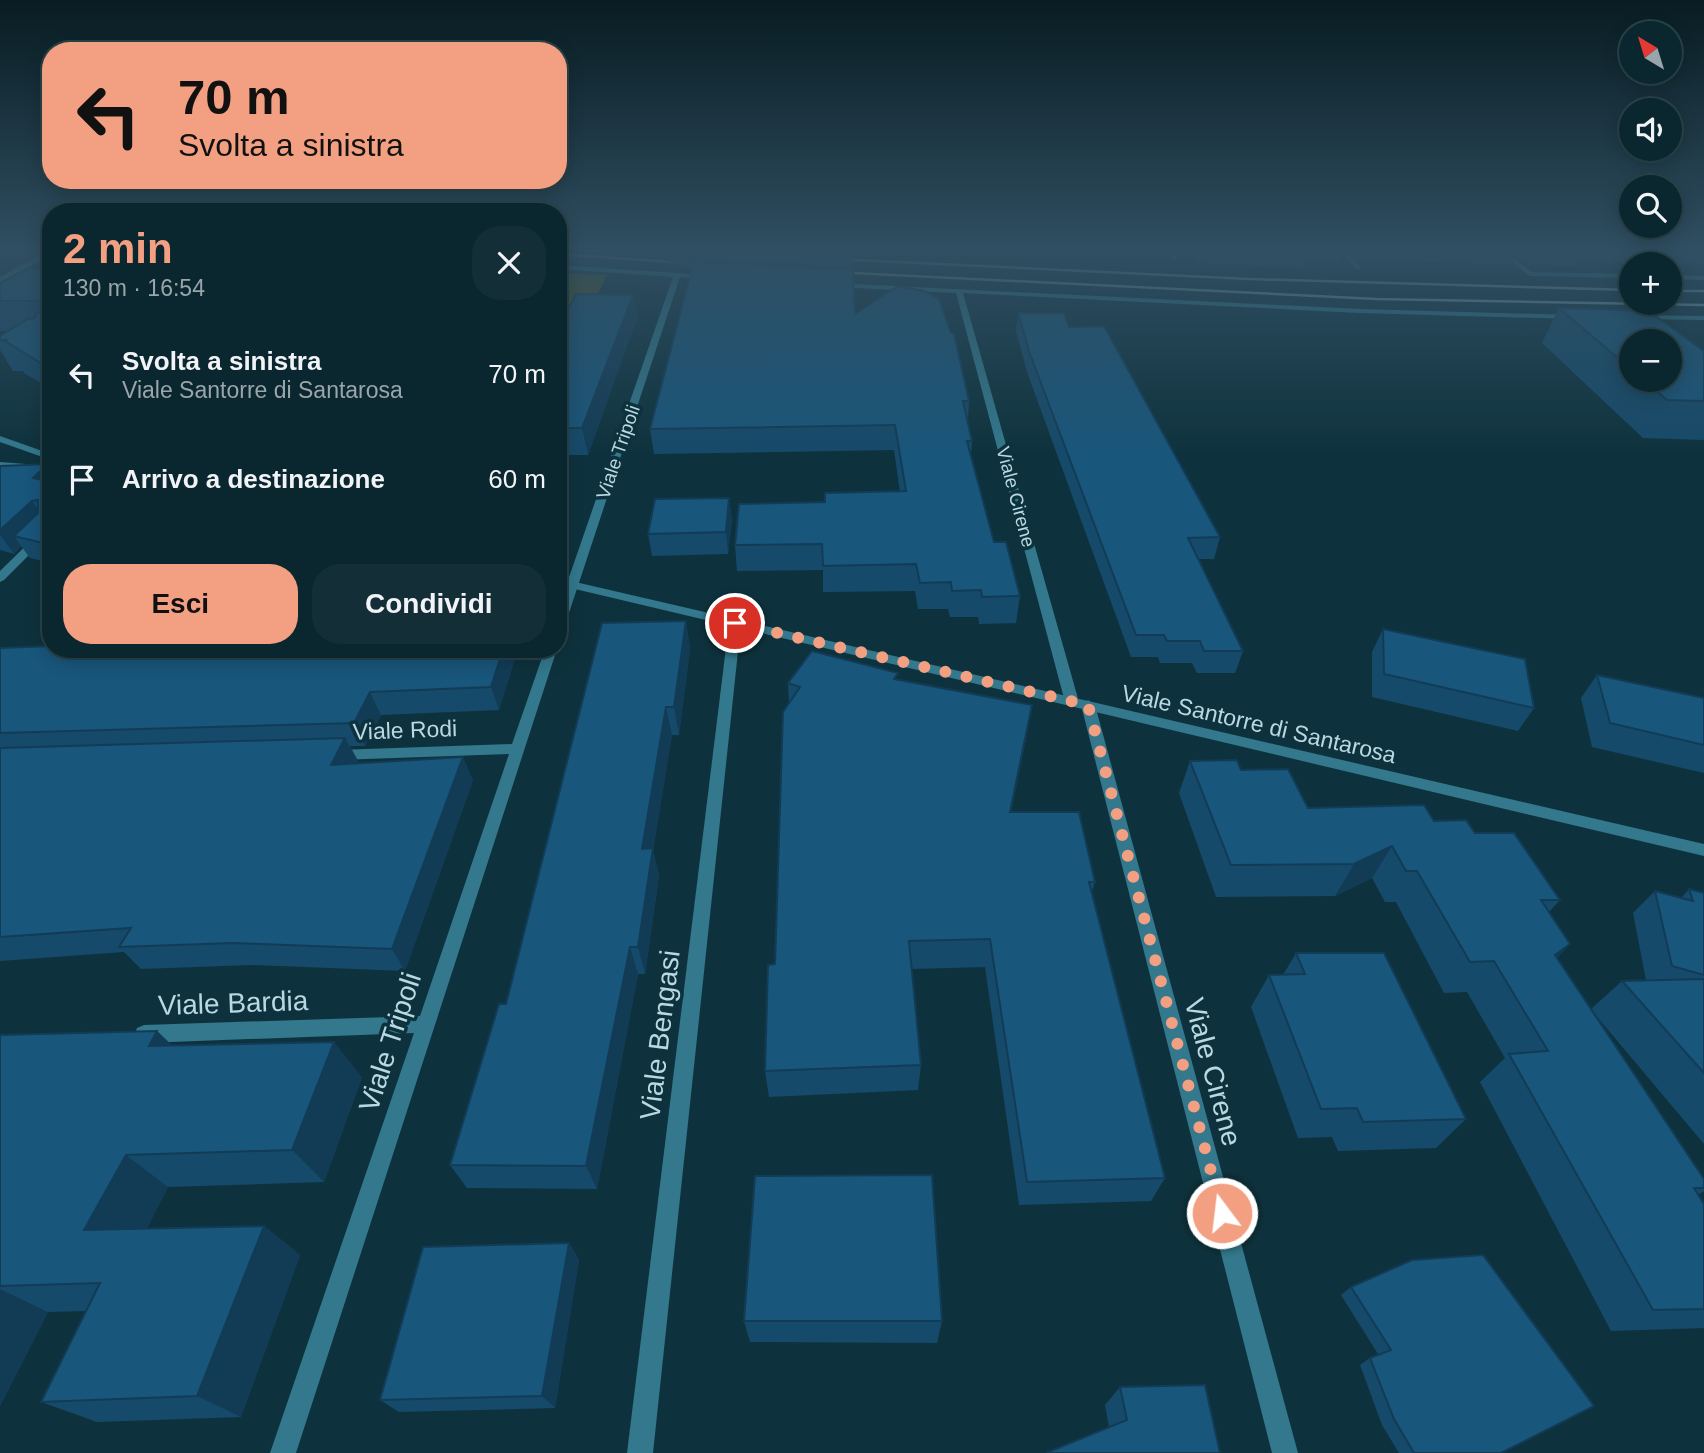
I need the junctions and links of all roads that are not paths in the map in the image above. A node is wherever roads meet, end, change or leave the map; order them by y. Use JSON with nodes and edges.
{"nodes":[{"id":1,"x":661,"y":319,"type":"edge"},
{"id":2,"x":967,"y":319,"type":"edge"},
{"id":3,"x":0,"y":439,"type":"edge"},
{"id":4,"x":42,"y":454,"type":"edge"},
{"id":5,"x":0,"y":464,"type":"edge"},
{"id":6,"x":42,"y":468,"type":"edge"},
{"id":7,"x":42,"y":536,"type":"edge"},
{"id":8,"x":0,"y":578,"type":"edge"},
{"id":9,"x":567,"y":580,"type":"edge"},
{"id":10,"x":567,"y":583,"type":"edge"},
{"id":11,"x":735,"y":623,"type":"junction"},
{"id":12,"x":548,"y":658,"type":"edge"},
{"id":13,"x":1080,"y":704,"type":"junction"},
{"id":14,"x":518,"y":749,"type":"junction"},
{"id":15,"x":327,"y":755,"type":"edge"},
{"id":16,"x":1704,"y":850,"type":"edge"},
{"id":17,"x":426,"y":1024,"type":"junction"},
{"id":18,"x":124,"y":1035,"type":"edge"},
{"id":19,"x":283,"y":1453,"type":"edge"},
{"id":20,"x":640,"y":1453,"type":"edge"},
{"id":21,"x":1285,"y":1453,"type":"edge"}],
"edges":[{"from":1,"to":9,"type":"street","name":"Viale Tripoli"},
{"from":2,"to":13,"type":"street","name":"Viale Cirene"},
{"from":3,"to":4,"type":"street"},
{"from":5,"to":6,"type":"street"},
{"from":7,"to":8,"type":"street"},
{"from":10,"to":11,"type":"street","name":"Viale Santorre di Santarosa"},
{"from":11,"to":13,"type":"street","name":"Viale Santorre di Santarosa"},
{"from":11,"to":20,"type":"street","name":"Viale Bengasi"},
{"from":12,"to":14,"type":"street","name":"Viale Tripoli"},
{"from":13,"to":16,"type":"street","name":"Viale Santorre di Santarosa"},
{"from":13,"to":21,"type":"street","name":"Viale Cirene"},
{"from":14,"to":15,"type":"street","name":"Viale Rodi"},
{"from":14,"to":17,"type":"street","name":"Viale Tripoli"},
{"from":17,"to":18,"type":"street","name":"Viale Bardia"},
{"from":17,"to":19,"type":"street","name":"Viale Tripoli"}]}
